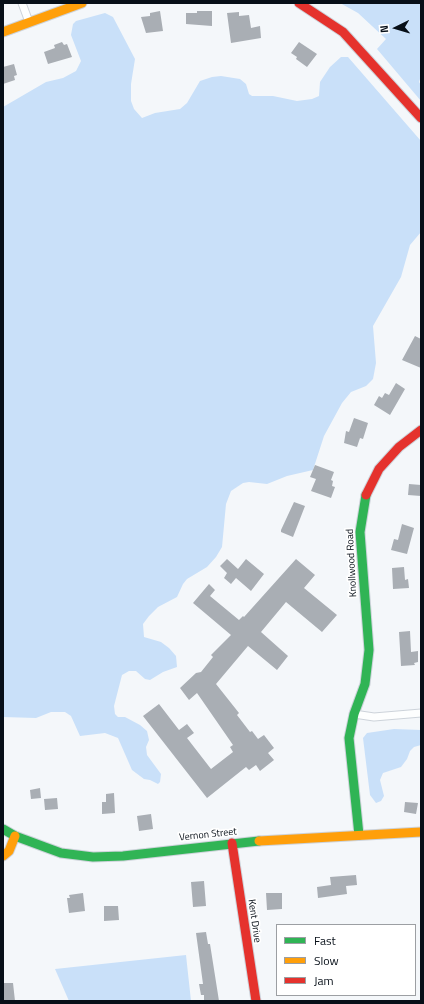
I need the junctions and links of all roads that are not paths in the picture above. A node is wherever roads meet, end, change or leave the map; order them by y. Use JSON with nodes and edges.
{"nodes":[{"id":1,"x":22,"y":3,"type":"edge"},
{"id":2,"x":82,"y":3,"type":"edge"},
{"id":3,"x":299,"y":3,"type":"edge"},
{"id":4,"x":29,"y":22,"type":"junction"},
{"id":5,"x":3,"y":32,"type":"edge"},
{"id":6,"x":421,"y":118,"type":"edge"},
{"id":7,"x":421,"y":430,"type":"edge"},
{"id":8,"x":421,"y":713,"type":"edge"},
{"id":9,"x":354,"y":714,"type":"junction"},
{"id":10,"x":3,"y":829,"type":"edge"},
{"id":11,"x":421,"y":832,"type":"edge"},
{"id":12,"x":359,"y":835,"type":"junction"},
{"id":13,"x":15,"y":836,"type":"junction"},
{"id":14,"x":232,"y":843,"type":"junction"},
{"id":15,"x":3,"y":856,"type":"edge"},
{"id":16,"x":256,"y":1001,"type":"edge"}],
"edges":[{"from":1,"to":4,"type":"street"},
{"from":2,"to":4,"type":"street"},
{"from":3,"to":6,"type":"street"},
{"from":4,"to":5,"type":"street"},
{"from":7,"to":9,"type":"street","name":"Knollwood Road"},
{"from":8,"to":9,"type":"street"},
{"from":9,"to":12,"type":"street","name":"Knollwood Road"},
{"from":10,"to":13,"type":"street","name":"Vernon Street"},
{"from":11,"to":12,"type":"street","name":"Vernon Street"},
{"from":12,"to":14,"type":"street","name":"Vernon Street"},
{"from":13,"to":14,"type":"street","name":"Vernon Street"},
{"from":13,"to":15,"type":"street"},
{"from":14,"to":16,"type":"street","name":"Kent Drive"}]}
